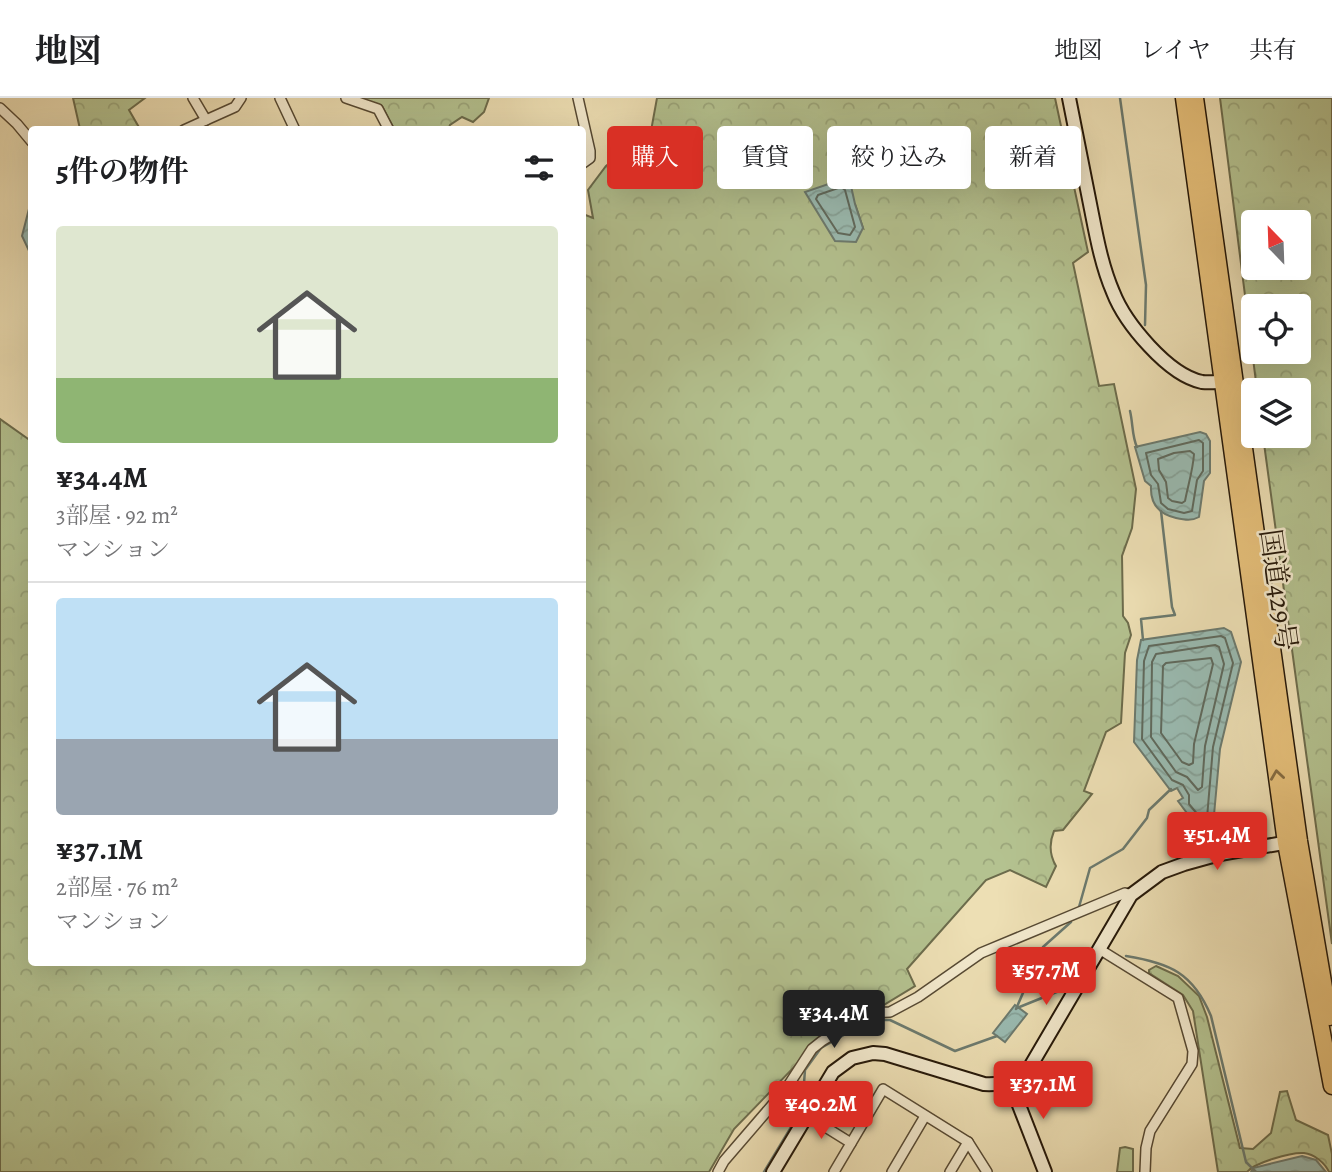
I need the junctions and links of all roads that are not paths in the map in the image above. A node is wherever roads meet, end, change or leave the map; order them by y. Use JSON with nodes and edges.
{"nodes":[{"id":1,"x":193,"y":98,"type":"edge"},
{"id":2,"x":241,"y":98,"type":"edge"},
{"id":3,"x":280,"y":98,"type":"edge"},
{"id":4,"x":346,"y":98,"type":"edge"},
{"id":5,"x":578,"y":98,"type":"edge"},
{"id":6,"x":1069,"y":98,"type":"edge"},
{"id":7,"x":1184,"y":98,"type":"edge"},
{"id":8,"x":1195,"y":98,"type":"edge"},
{"id":9,"x":0,"y":107,"type":"edge"},
{"id":10,"x":206,"y":121,"type":"junction"},
{"id":11,"x":194,"y":126,"type":"edge"},
{"id":12,"x":293,"y":126,"type":"edge"},
{"id":13,"x":387,"y":126,"type":"edge"},
{"id":14,"x":584,"y":126,"type":"edge"},
{"id":15,"x":586,"y":133,"type":"edge"},
{"id":16,"x":28,"y":137,"type":"edge"},
{"id":17,"x":586,"y":161,"type":"edge"},
{"id":18,"x":1230,"y":381,"type":"junction"},
{"id":19,"x":1292,"y":842,"type":"junction"},
{"id":20,"x":1131,"y":895,"type":"junction"},
{"id":21,"x":1099,"y":949,"type":"junction"},
{"id":22,"x":1332,"y":1032,"type":"edge"},
{"id":23,"x":1010,"y":1082,"type":"junction"},
{"id":24,"x":1332,"y":1086,"type":"edge"},
{"id":25,"x":806,"y":1115,"type":"junction"},
{"id":26,"x":925,"y":1116,"type":"junction"},
{"id":27,"x":968,"y":1142,"type":"junction"},
{"id":28,"x":851,"y":1143,"type":"junction"},
{"id":29,"x":718,"y":1172,"type":"edge"},
{"id":30,"x":773,"y":1172,"type":"edge"},
{"id":31,"x":834,"y":1172,"type":"edge"},
{"id":32,"x":892,"y":1172,"type":"edge"},
{"id":33,"x":950,"y":1172,"type":"edge"},
{"id":34,"x":987,"y":1172,"type":"edge"},
{"id":35,"x":1045,"y":1172,"type":"edge"},
{"id":36,"x":1145,"y":1172,"type":"edge"}],
"edges":[{"from":1,"to":10,"type":"street"},
{"from":2,"to":10,"type":"street"},
{"from":3,"to":12,"type":"street"},
{"from":4,"to":13,"type":"street"},
{"from":5,"to":14,"type":"street"},
{"from":6,"to":18,"type":"street"},
{"from":7,"to":18,"type":"highway","name":"国道429号"},
{"from":8,"to":18,"type":"highway","name":"国道429号"},
{"from":9,"to":16,"type":"street"},
{"from":10,"to":11,"type":"street"},
{"from":15,"to":17,"type":"street"},
{"from":18,"to":19,"type":"highway","name":"国道429号"},
{"from":19,"to":20,"type":"street"},
{"from":19,"to":22,"type":"highway","name":"国道429号"},
{"from":19,"to":24,"type":"highway","name":"国道429号"},
{"from":20,"to":21,"type":"street"},
{"from":20,"to":29,"type":"street"},
{"from":21,"to":23,"type":"street"},
{"from":21,"to":36,"type":"street"},
{"from":23,"to":25,"type":"street"},
{"from":23,"to":35,"type":"street"},
{"from":25,"to":28,"type":"street"},
{"from":25,"to":30,"type":"street"},
{"from":26,"to":27,"type":"street"},
{"from":26,"to":28,"type":"street"},
{"from":26,"to":32,"type":"street"},
{"from":27,"to":33,"type":"street"},
{"from":27,"to":34,"type":"street"},
{"from":28,"to":31,"type":"street"}]}
